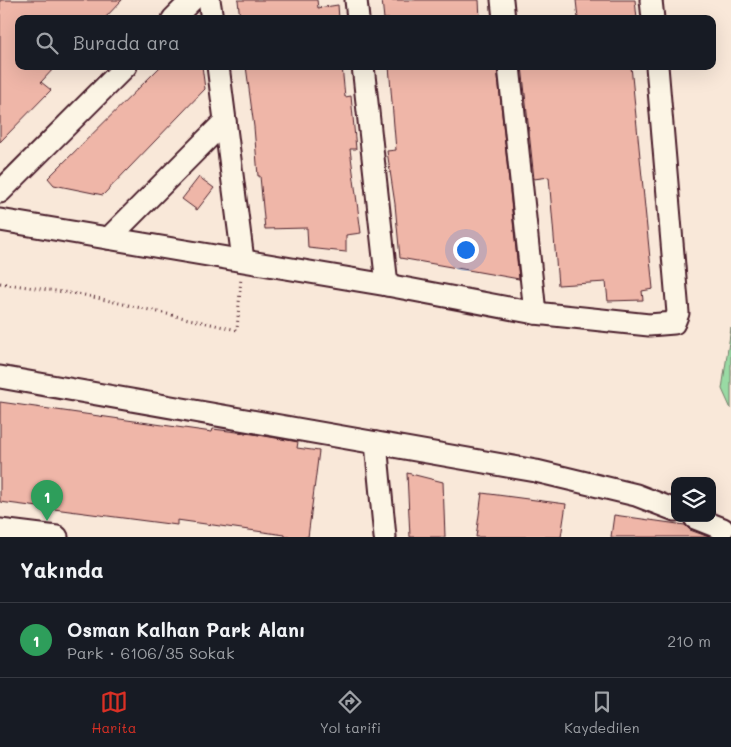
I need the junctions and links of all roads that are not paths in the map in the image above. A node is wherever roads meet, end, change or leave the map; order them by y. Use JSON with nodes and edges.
{"nodes":[{"id":1,"x":192,"y":0,"type":"edge"},
{"id":2,"x":209,"y":0,"type":"edge"},
{"id":3,"x":356,"y":0,"type":"edge"},
{"id":4,"x":502,"y":0,"type":"edge"},
{"id":5,"x":651,"y":0,"type":"edge"},
{"id":6,"x":177,"y":15,"type":"edge"},
{"id":7,"x":211,"y":15,"type":"edge"},
{"id":8,"x":358,"y":15,"type":"edge"},
{"id":9,"x":504,"y":15,"type":"edge"},
{"id":10,"x":653,"y":15,"type":"edge"},
{"id":11,"x":122,"y":70,"type":"edge"},
{"id":12,"x":219,"y":70,"type":"edge"},
{"id":13,"x":363,"y":70,"type":"edge"},
{"id":14,"x":509,"y":70,"type":"edge"},
{"id":15,"x":657,"y":70,"type":"edge"},
{"id":16,"x":225,"y":121,"type":"junction"},
{"id":17,"x":0,"y":192,"type":"edge"},
{"id":18,"x":0,"y":220,"type":"edge"},
{"id":19,"x":109,"y":238,"type":"junction"},
{"id":20,"x":243,"y":260,"type":"junction"},
{"id":21,"x":387,"y":285,"type":"junction"},
{"id":22,"x":535,"y":313,"type":"junction"},
{"id":23,"x":0,"y":377,"type":"edge"},
{"id":24,"x":376,"y":443,"type":"junction"},
{"id":25,"x":671,"y":508,"type":"edge"},
{"id":26,"x":704,"y":522,"type":"edge"},
{"id":27,"x":0,"y":530,"type":"edge"},
{"id":28,"x":723,"y":530,"type":"dead end"},
{"id":29,"x":57,"y":537,"type":"edge"},
{"id":30,"x":385,"y":537,"type":"edge"}],
"edges":[{"from":1,"to":6,"type":"street"},
{"from":2,"to":7,"type":"street"},
{"from":3,"to":8,"type":"street"},
{"from":4,"to":9,"type":"street"},
{"from":5,"to":10,"type":"street"},
{"from":11,"to":17,"type":"street"},
{"from":12,"to":16,"type":"street"},
{"from":13,"to":21,"type":"street"},
{"from":14,"to":22,"type":"street"},
{"from":15,"to":22,"type":"street"},
{"from":16,"to":19,"type":"street"},
{"from":16,"to":20,"type":"street"},
{"from":18,"to":19,"type":"street"},
{"from":19,"to":20,"type":"street"},
{"from":20,"to":21,"type":"street"},
{"from":21,"to":22,"type":"street"},
{"from":23,"to":24,"type":"street"},
{"from":24,"to":25,"type":"street"},
{"from":24,"to":30,"type":"street"},
{"from":26,"to":28,"type":"street"},
{"from":27,"to":29,"type":"street"}]}
